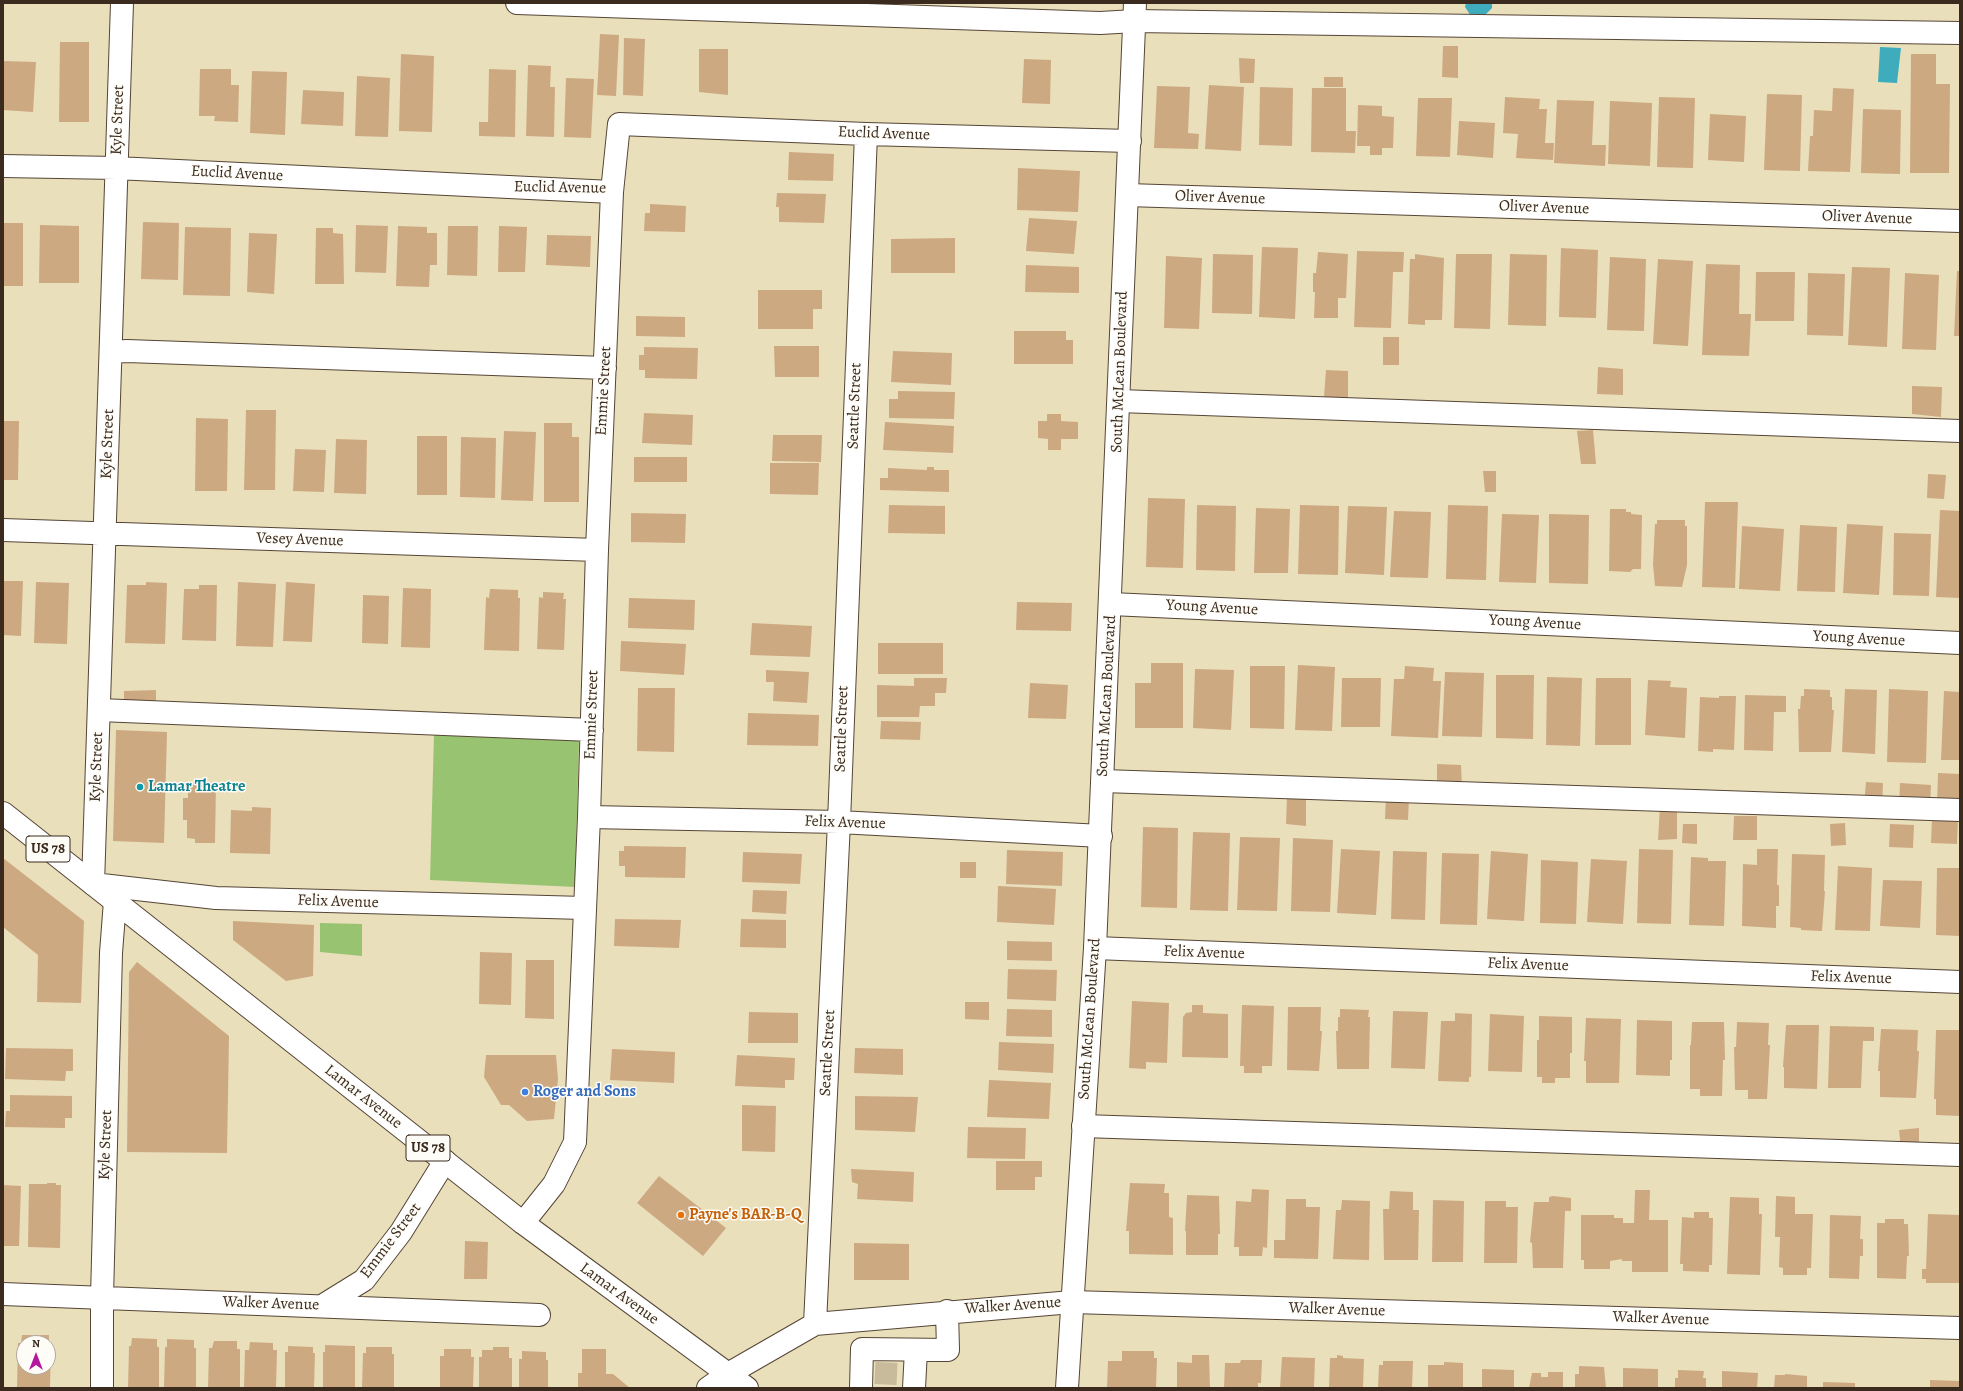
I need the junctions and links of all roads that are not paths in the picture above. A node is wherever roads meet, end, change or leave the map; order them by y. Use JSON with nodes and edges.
{"nodes":[{"id":1,"x":122,"y":3,"type":"edge"},
{"id":2,"x":517,"y":3,"type":"edge"},
{"id":3,"x":1135,"y":12,"type":"edge"},
{"id":4,"x":1960,"y":33,"type":"edge"},
{"id":5,"x":866,"y":134,"type":"junction"},
{"id":6,"x":1130,"y":141,"type":"junction"},
{"id":7,"x":3,"y":166,"type":"edge"},
{"id":8,"x":116,"y":168,"type":"junction"},
{"id":9,"x":612,"y":192,"type":"junction"},
{"id":10,"x":1127,"y":195,"type":"junction"},
{"id":11,"x":1960,"y":221,"type":"edge"},
{"id":12,"x":110,"y":352,"type":"junction"},
{"id":13,"x":605,"y":368,"type":"junction"},
{"id":14,"x":1119,"y":401,"type":"junction"},
{"id":15,"x":1960,"y":431,"type":"edge"},
{"id":16,"x":3,"y":530,"type":"edge"},
{"id":17,"x":105,"y":534,"type":"junction"},
{"id":18,"x":597,"y":550,"type":"junction"},
{"id":19,"x":1111,"y":604,"type":"junction"},
{"id":20,"x":1960,"y":643,"type":"edge"},
{"id":21,"x":99,"y":710,"type":"junction"},
{"id":22,"x":592,"y":730,"type":"junction"},
{"id":23,"x":1103,"y":781,"type":"junction"},
{"id":24,"x":1960,"y":810,"type":"edge"},
{"id":25,"x":3,"y":813,"type":"edge"},
{"id":26,"x":589,"y":817,"type":"junction"},
{"id":27,"x":839,"y":822,"type":"junction"},
{"id":28,"x":1100,"y":836,"type":"junction"},
{"id":29,"x":93,"y":884,"type":"junction"},
{"id":30,"x":115,"y":901,"type":"junction"},
{"id":31,"x":584,"y":908,"type":"junction"},
{"id":32,"x":1095,"y":948,"type":"junction"},
{"id":33,"x":1960,"y":982,"type":"edge"},
{"id":34,"x":1083,"y":1126,"type":"junction"},
{"id":35,"x":1960,"y":1155,"type":"edge"},
{"id":36,"x":445,"y":1161,"type":"junction"},
{"id":37,"x":523,"y":1223,"type":"junction"},
{"id":38,"x":3,"y":1294,"type":"edge"},
{"id":39,"x":102,"y":1297,"type":"junction"},
{"id":40,"x":1072,"y":1302,"type":"junction"},
{"id":41,"x":322,"y":1306,"type":"junction"},
{"id":42,"x":947,"y":1311,"type":"junction"},
{"id":43,"x":539,"y":1314,"type":"dead end"},
{"id":44,"x":862,"y":1320,"type":"junction"},
{"id":45,"x":815,"y":1324,"type":"junction"},
{"id":46,"x":1960,"y":1328,"type":"edge"},
{"id":47,"x":862,"y":1349,"type":"junction"},
{"id":48,"x":916,"y":1350,"type":"junction"},
{"id":49,"x":728,"y":1374,"type":"junction"},
{"id":50,"x":866,"y":1378,"type":"edge"},
{"id":51,"x":909,"y":1379,"type":"edge"},
{"id":52,"x":102,"y":1388,"type":"edge"},
{"id":53,"x":708,"y":1388,"type":"edge"},
{"id":54,"x":747,"y":1388,"type":"edge"},
{"id":55,"x":1066,"y":1388,"type":"edge"}],
"edges":[{"from":1,"to":8,"type":"street","name":"Kyle Street"},
{"from":2,"to":3,"type":"street"},
{"from":3,"to":4,"type":"street"},
{"from":3,"to":6,"type":"street","name":"South McLean Boulevard"},
{"from":5,"to":6,"type":"street","name":"Euclid Avenue"},
{"from":5,"to":9,"type":"street","name":"Euclid Avenue"},
{"from":5,"to":27,"type":"street","name":"Seattle Street"},
{"from":6,"to":10,"type":"street","name":"South McLean Boulevard"},
{"from":7,"to":8,"type":"street","name":"Euclid Avenue"},
{"from":8,"to":9,"type":"street","name":"Euclid Avenue"},
{"from":8,"to":12,"type":"street","name":"Kyle Street"},
{"from":9,"to":13,"type":"street","name":"Emmie Street"},
{"from":10,"to":11,"type":"street","name":"Oliver Avenue"},
{"from":10,"to":14,"type":"street","name":"South McLean Boulevard"},
{"from":12,"to":13,"type":"street"},
{"from":12,"to":17,"type":"street","name":"Kyle Street"},
{"from":13,"to":18,"type":"street","name":"Emmie Street"},
{"from":14,"to":15,"type":"street"},
{"from":14,"to":19,"type":"street","name":"South McLean Boulevard"},
{"from":16,"to":17,"type":"street","name":"Vesey Avenue"},
{"from":17,"to":18,"type":"street","name":"Vesey Avenue"},
{"from":17,"to":21,"type":"street","name":"Kyle Street"},
{"from":18,"to":22,"type":"street","name":"Emmie Street"},
{"from":19,"to":20,"type":"street","name":"Young Avenue"},
{"from":19,"to":23,"type":"street","name":"South McLean Boulevard"},
{"from":21,"to":22,"type":"street"},
{"from":21,"to":29,"type":"street","name":"Kyle Street"},
{"from":22,"to":26,"type":"street","name":"Emmie Street"},
{"from":23,"to":24,"type":"street"},
{"from":23,"to":28,"type":"street","name":"South McLean Boulevard"},
{"from":25,"to":29,"type":"street","name":"Lamar Avenue","number":"US 78"},
{"from":26,"to":27,"type":"street","name":"Felix Avenue"},
{"from":26,"to":31,"type":"street","name":"Emmie Street"},
{"from":27,"to":28,"type":"street","name":"Felix Avenue"},
{"from":27,"to":45,"type":"street","name":"Seattle Street"},
{"from":28,"to":32,"type":"street","name":"South McLean Boulevard"},
{"from":29,"to":30,"type":"street","name":"Lamar Avenue","number":"US 78"},
{"from":29,"to":31,"type":"street","name":"Felix Avenue"},
{"from":30,"to":36,"type":"street","name":"Lamar Avenue","number":"US 78"},
{"from":30,"to":39,"type":"street","name":"Kyle Street"},
{"from":31,"to":37,"type":"street","name":"Emmie Street"},
{"from":32,"to":33,"type":"street","name":"Felix Avenue"},
{"from":32,"to":34,"type":"street","name":"South McLean Boulevard"},
{"from":34,"to":35,"type":"street"},
{"from":34,"to":40,"type":"street","name":"South McLean Boulevard"},
{"from":36,"to":37,"type":"street","name":"Lamar Avenue","number":"US 78"},
{"from":36,"to":41,"type":"street","name":"Emmie Street"},
{"from":37,"to":49,"type":"street","name":"Lamar Avenue","number":"US 78"},
{"from":38,"to":39,"type":"street","name":"Walker Avenue"},
{"from":39,"to":41,"type":"street","name":"Walker Avenue"},
{"from":39,"to":52,"type":"street","name":"Kyle Street"},
{"from":40,"to":42,"type":"street","name":"Walker Avenue"},
{"from":40,"to":46,"type":"street","name":"Walker Avenue"},
{"from":40,"to":55,"type":"street","name":"South McLean Boulevard"},
{"from":41,"to":43,"type":"street","name":"Walker Avenue"},
{"from":42,"to":44,"type":"street","name":"Walker Avenue"},
{"from":42,"to":48,"type":"street"},
{"from":44,"to":45,"type":"street","name":"Walker Avenue"},
{"from":44,"to":47,"type":"street"},
{"from":45,"to":49,"type":"street","name":"Walker Avenue"},
{"from":47,"to":48,"type":"street"},
{"from":47,"to":50,"type":"street"},
{"from":48,"to":51,"type":"street"},
{"from":49,"to":53,"type":"street"},
{"from":49,"to":54,"type":"street","name":"Lamar Avenue","number":"US 78"}]}
